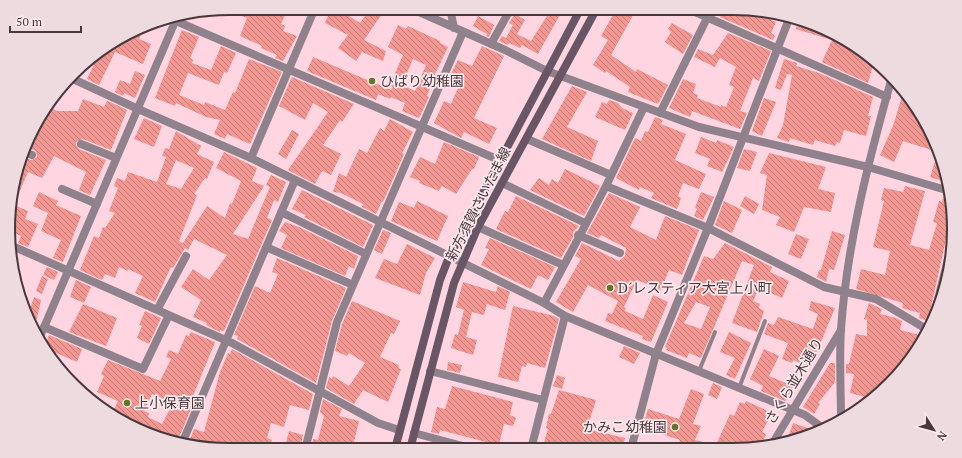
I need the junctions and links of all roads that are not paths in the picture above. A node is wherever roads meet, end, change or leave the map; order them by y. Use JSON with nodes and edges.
{"nodes":[{"id":1,"x":312,"y":15,"type":"edge"},
{"id":2,"x":425,"y":15,"type":"edge"},
{"id":3,"x":451,"y":15,"type":"edge"},
{"id":4,"x":507,"y":15,"type":"edge"},
{"id":5,"x":577,"y":15,"type":"edge"},
{"id":6,"x":593,"y":15,"type":"edge"},
{"id":7,"x":701,"y":15,"type":"edge"},
{"id":8,"x":708,"y":15,"type":"edge"},
{"id":9,"x":707,"y":18,"type":"junction"},
{"id":10,"x":180,"y":21,"type":"edge"},
{"id":11,"x":788,"y":22,"type":"edge"},
{"id":12,"x":172,"y":23,"type":"edge"},
{"id":13,"x":454,"y":28,"type":"junction"},
{"id":14,"x":463,"y":32,"type":"junction"},
{"id":15,"x":491,"y":44,"type":"junction"},
{"id":16,"x":776,"y":49,"type":"junction"},
{"id":17,"x":288,"y":68,"type":"junction"},
{"id":18,"x":547,"y":71,"type":"junction"},
{"id":19,"x":561,"y":75,"type":"junction"},
{"id":20,"x":76,"y":80,"type":"edge"},
{"id":21,"x":890,"y":84,"type":"edge"},
{"id":22,"x":887,"y":97,"type":"junction"},
{"id":23,"x":644,"y":107,"type":"junction"},
{"id":24,"x":138,"y":109,"type":"junction"},
{"id":25,"x":660,"y":113,"type":"junction"},
{"id":26,"x":423,"y":127,"type":"junction"},
{"id":27,"x":742,"y":138,"type":"junction"},
{"id":28,"x":527,"y":139,"type":"junction"},
{"id":29,"x":81,"y":144,"type":"dead end"},
{"id":30,"x":116,"y":158,"type":"junction"},
{"id":31,"x":251,"y":158,"type":"junction"},
{"id":32,"x":499,"y":160,"type":"junction"},
{"id":33,"x":868,"y":167,"type":"junction"},
{"id":34,"x":611,"y":175,"type":"junction"},
{"id":35,"x":295,"y":180,"type":"junction"},
{"id":36,"x":502,"y":183,"type":"junction"},
{"id":37,"x":606,"y":186,"type":"junction"},
{"id":38,"x":62,"y":189,"type":"dead end"},
{"id":39,"x":943,"y":189,"type":"edge"},
{"id":40,"x":97,"y":204,"type":"junction"},
{"id":41,"x":281,"y":212,"type":"junction"},
{"id":42,"x":379,"y":223,"type":"junction"},
{"id":43,"x":585,"y":223,"type":"junction"},
{"id":44,"x":478,"y":227,"type":"junction"},
{"id":45,"x":708,"y":228,"type":"junction"},
{"id":46,"x":578,"y":235,"type":"junction"},
{"id":47,"x":16,"y":247,"type":"edge"},
{"id":48,"x":266,"y":248,"type":"junction"},
{"id":49,"x":620,"y":253,"type":"dead end"},
{"id":50,"x":366,"y":254,"type":"junction"},
{"id":51,"x":186,"y":256,"type":"dead end"},
{"id":52,"x":449,"y":257,"type":"junction"},
{"id":53,"x":461,"y":263,"type":"junction"},
{"id":54,"x":563,"y":265,"type":"junction"},
{"id":55,"x":68,"y":270,"type":"junction"},
{"id":56,"x":353,"y":285,"type":"junction"},
{"id":57,"x":844,"y":293,"type":"junction"},
{"id":58,"x":544,"y":303,"type":"junction"},
{"id":59,"x":158,"y":310,"type":"junction"},
{"id":60,"x":169,"y":315,"type":"junction"},
{"id":61,"x":565,"y":316,"type":"junction"},
{"id":62,"x":765,"y":321,"type":"dead end"},
{"id":63,"x":44,"y":327,"type":"junction"},
{"id":64,"x":923,"y":327,"type":"edge"},
{"id":65,"x":841,"y":330,"type":"junction"},
{"id":66,"x":42,"y":332,"type":"edge"},
{"id":67,"x":715,"y":332,"type":"dead end"},
{"id":68,"x":226,"y":341,"type":"junction"},
{"id":69,"x":656,"y":354,"type":"junction"},
{"id":70,"x":430,"y":371,"type":"junction"},
{"id":71,"x":698,"y":372,"type":"junction"},
{"id":72,"x":738,"y":388,"type":"junction"},
{"id":73,"x":320,"y":391,"type":"junction"},
{"id":74,"x":543,"y":400,"type":"junction"},
{"id":75,"x":791,"y":410,"type":"junction"},
{"id":76,"x":841,"y":413,"type":"edge"},
{"id":77,"x":819,"y":425,"type":"edge"},
{"id":78,"x":399,"y":430,"type":"junction"},
{"id":79,"x":414,"y":433,"type":"junction"},
{"id":80,"x":184,"y":438,"type":"edge"},
{"id":81,"x":775,"y":439,"type":"edge"},
{"id":82,"x":307,"y":443,"type":"edge"},
{"id":83,"x":396,"y":443,"type":"edge"},
{"id":84,"x":412,"y":443,"type":"edge"},
{"id":85,"x":452,"y":443,"type":"edge"},
{"id":86,"x":532,"y":443,"type":"edge"},
{"id":87,"x":632,"y":443,"type":"edge"}],
"edges":[{"from":1,"to":17,"type":"street"},
{"from":2,"to":13,"type":"street"},
{"from":3,"to":13,"type":"street"},
{"from":4,"to":15,"type":"street"},
{"from":5,"to":18,"type":"main road","name":"新方須賀さいたま線"},
{"from":6,"to":19,"type":"main road","name":"新方須賀さいたま線"},
{"from":7,"to":9,"type":"street"},
{"from":8,"to":9,"type":"street"},
{"from":9,"to":16,"type":"street"},
{"from":9,"to":25,"type":"street"},
{"from":10,"to":17,"type":"street"},
{"from":11,"to":16,"type":"street"},
{"from":12,"to":24,"type":"street"},
{"from":13,"to":14,"type":"street"},
{"from":14,"to":15,"type":"street"},
{"from":14,"to":26,"type":"street"},
{"from":15,"to":18,"type":"street"},
{"from":16,"to":22,"type":"street"},
{"from":16,"to":27,"type":"street"},
{"from":17,"to":26,"type":"street"},
{"from":17,"to":31,"type":"street"},
{"from":18,"to":19,"type":"street"},
{"from":18,"to":32,"type":"main road","name":"新方須賀さいたま線"},
{"from":19,"to":23,"type":"street"},
{"from":19,"to":28,"type":"main road","name":"新方須賀さいたま線"},
{"from":20,"to":24,"type":"street"},
{"from":21,"to":22,"type":"street"},
{"from":22,"to":33,"type":"street"},
{"from":23,"to":25,"type":"street"},
{"from":23,"to":34,"type":"street"},
{"from":24,"to":30,"type":"street"},
{"from":24,"to":31,"type":"street"},
{"from":25,"to":27,"type":"street"},
{"from":26,"to":32,"type":"street"},
{"from":26,"to":42,"type":"street"},
{"from":27,"to":33,"type":"street"},
{"from":27,"to":45,"type":"street"},
{"from":28,"to":34,"type":"street"},
{"from":28,"to":36,"type":"main road","name":"新方須賀さいたま線"},
{"from":29,"to":30,"type":"street"},
{"from":30,"to":40,"type":"street"},
{"from":31,"to":35,"type":"street"},
{"from":32,"to":52,"type":"main road","name":"新方須賀さいたま線"},
{"from":33,"to":39,"type":"street"},
{"from":33,"to":57,"type":"street"},
{"from":34,"to":37,"type":"street"},
{"from":35,"to":41,"type":"street"},
{"from":35,"to":42,"type":"street"},
{"from":36,"to":43,"type":"street"},
{"from":36,"to":44,"type":"main road","name":"新方須賀さいたま線"},
{"from":37,"to":43,"type":"street"},
{"from":37,"to":45,"type":"street"},
{"from":38,"to":40,"type":"street"},
{"from":40,"to":55,"type":"street"},
{"from":41,"to":48,"type":"street"},
{"from":41,"to":50,"type":"street"},
{"from":42,"to":50,"type":"street"},
{"from":42,"to":52,"type":"street"},
{"from":43,"to":46,"type":"street"},
{"from":44,"to":53,"type":"main road","name":"新方須賀さいたま線"},
{"from":44,"to":54,"type":"street"},
{"from":45,"to":57,"type":"street"},
{"from":45,"to":69,"type":"street"},
{"from":46,"to":49,"type":"street"},
{"from":46,"to":54,"type":"street"},
{"from":47,"to":55,"type":"street"},
{"from":48,"to":56,"type":"street"},
{"from":48,"to":68,"type":"street"},
{"from":50,"to":56,"type":"street"},
{"from":51,"to":59,"type":"street"},
{"from":52,"to":53,"type":"street"},
{"from":52,"to":78,"type":"main road","name":"新方須賀さいたま線"},
{"from":53,"to":58,"type":"street"},
{"from":53,"to":70,"type":"main road","name":"新方須賀さいたま線"},
{"from":54,"to":58,"type":"street"},
{"from":55,"to":59,"type":"street"},
{"from":55,"to":63,"type":"street"},
{"from":56,"to":73,"type":"street"},
{"from":57,"to":64,"type":"street"},
{"from":57,"to":65,"type":"street"},
{"from":58,"to":61,"type":"street"},
{"from":59,"to":60,"type":"street"},
{"from":60,"to":63,"type":"street"},
{"from":60,"to":68,"type":"street"},
{"from":61,"to":69,"type":"street"},
{"from":61,"to":74,"type":"street"},
{"from":62,"to":72,"type":"lane"},
{"from":63,"to":66,"type":"street"},
{"from":65,"to":75,"type":"street","name":"さくら並木通り"},
{"from":65,"to":76,"type":"street"},
{"from":67,"to":71,"type":"lane"},
{"from":68,"to":73,"type":"street"},
{"from":68,"to":80,"type":"street"},
{"from":69,"to":71,"type":"street"},
{"from":69,"to":87,"type":"street"},
{"from":70,"to":74,"type":"street"},
{"from":70,"to":79,"type":"main road","name":"新方須賀さいたま線"},
{"from":71,"to":72,"type":"street"},
{"from":72,"to":75,"type":"street"},
{"from":73,"to":78,"type":"street"},
{"from":73,"to":82,"type":"street"},
{"from":74,"to":86,"type":"street"},
{"from":75,"to":77,"type":"street"},
{"from":75,"to":81,"type":"street","name":"さくら並木通り"},
{"from":78,"to":83,"type":"main road","name":"新方須賀さいたま線"},
{"from":79,"to":84,"type":"main road","name":"新方須賀さいたま線"},
{"from":79,"to":85,"type":"street"}]}
